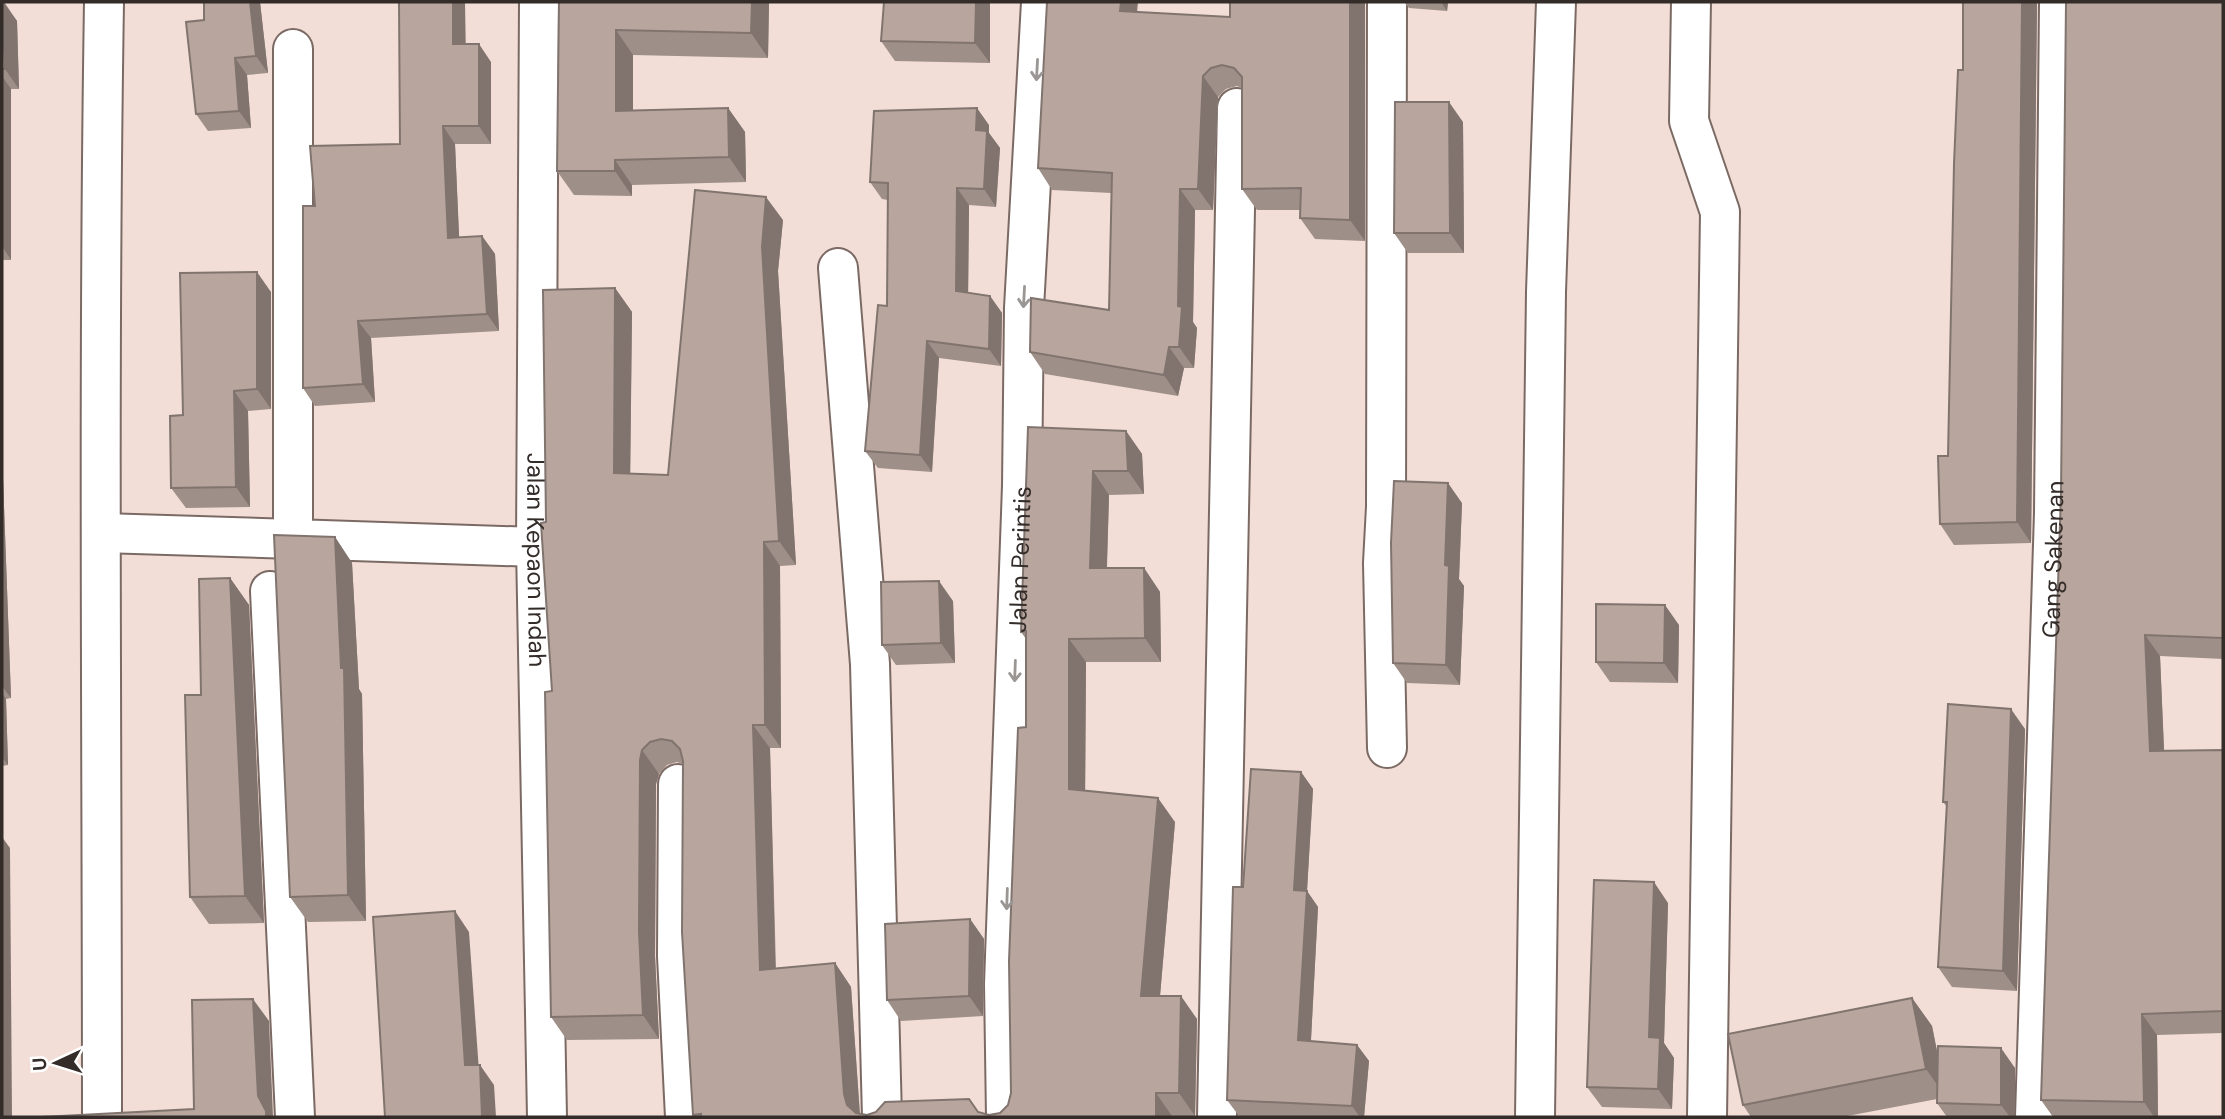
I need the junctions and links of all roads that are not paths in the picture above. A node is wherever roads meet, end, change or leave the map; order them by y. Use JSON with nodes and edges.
{"nodes":[{"id":1,"x":104,"y":2,"type":"edge"},
{"id":2,"x":539,"y":2,"type":"edge"},
{"id":3,"x":1041,"y":2,"type":"edge"},
{"id":4,"x":1387,"y":2,"type":"edge"},
{"id":5,"x":1556,"y":2,"type":"edge"},
{"id":6,"x":1691,"y":2,"type":"edge"},
{"id":7,"x":2059,"y":2,"type":"edge"},
{"id":8,"x":293,"y":49,"type":"dead end"},
{"id":9,"x":1237,"y":108,"type":"dead end"},
{"id":10,"x":838,"y":268,"type":"dead end"},
{"id":11,"x":102,"y":533,"type":"junction"},
{"id":12,"x":293,"y":539,"type":"junction"},
{"id":13,"x":536,"y":547,"type":"junction"},
{"id":14,"x":271,"y":591,"type":"dead end"},
{"id":15,"x":1387,"y":748,"type":"dead end"},
{"id":16,"x":678,"y":784,"type":"dead end"},
{"id":17,"x":102,"y":1117,"type":"edge"},
{"id":18,"x":295,"y":1117,"type":"edge"},
{"id":19,"x":547,"y":1117,"type":"edge"},
{"id":20,"x":685,"y":1117,"type":"edge"},
{"id":21,"x":882,"y":1117,"type":"edge"},
{"id":22,"x":1006,"y":1117,"type":"edge"},
{"id":23,"x":1217,"y":1117,"type":"edge"},
{"id":24,"x":1535,"y":1117,"type":"edge"},
{"id":25,"x":1707,"y":1117,"type":"edge"},
{"id":26,"x":2035,"y":1117,"type":"edge"}],
"edges":[{"from":1,"to":11,"type":"street"},
{"from":2,"to":13,"type":"street","name":"Jalan Kepaon Indah"},
{"from":3,"to":22,"type":"street","name":"Jalan Perintis","one_way":true},
{"from":4,"to":15,"type":"street"},
{"from":5,"to":24,"type":"street"},
{"from":6,"to":25,"type":"street"},
{"from":7,"to":26,"type":"street","name":"Gang Sakenan"},
{"from":8,"to":12,"type":"street"},
{"from":9,"to":23,"type":"street"},
{"from":10,"to":21,"type":"street"},
{"from":11,"to":12,"type":"street"},
{"from":11,"to":17,"type":"street"},
{"from":12,"to":13,"type":"street"},
{"from":13,"to":19,"type":"street","name":"Jalan Kepaon Indah"},
{"from":14,"to":18,"type":"street"},
{"from":16,"to":20,"type":"street"}]}
